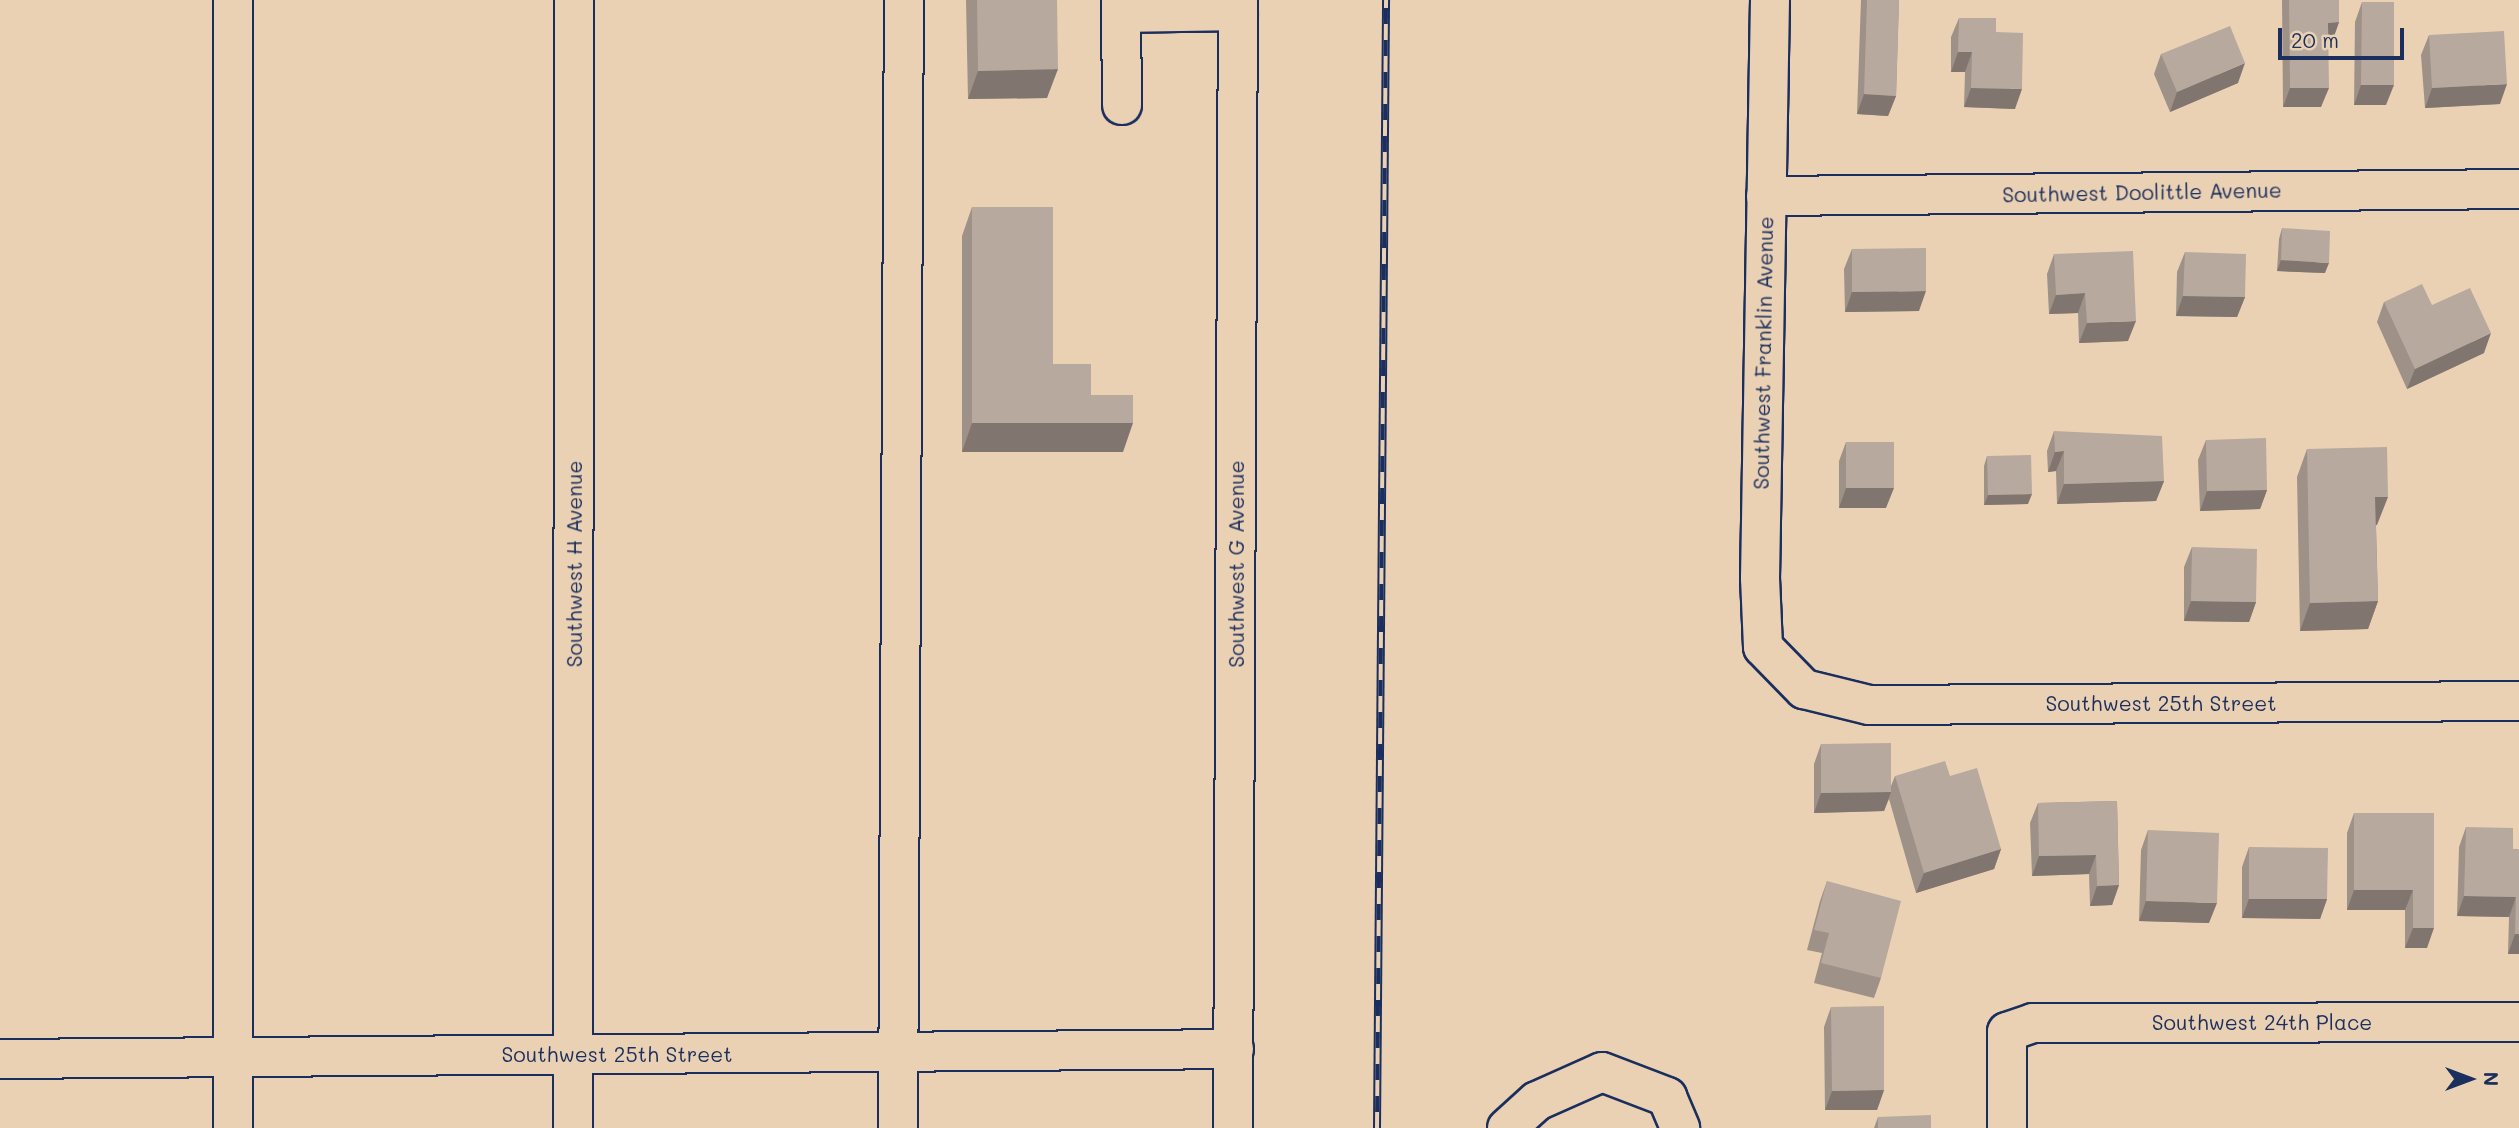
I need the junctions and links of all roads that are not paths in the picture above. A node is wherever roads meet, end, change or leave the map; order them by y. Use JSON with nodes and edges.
{"nodes":[{"id":1,"x":233,"y":0,"type":"edge"},
{"id":2,"x":574,"y":0,"type":"edge"},
{"id":3,"x":904,"y":0,"type":"edge"},
{"id":4,"x":1770,"y":0,"type":"edge"},
{"id":5,"x":1238,"y":5,"type":"edge"},
{"id":6,"x":1121,"y":7,"type":"edge"},
{"id":7,"x":1122,"y":104,"type":"dead end"},
{"id":8,"x":2519,"y":189,"type":"edge"},
{"id":9,"x":1766,"y":196,"type":"junction"},
{"id":10,"x":1804,"y":689,"type":"joint"},
{"id":11,"x":2519,"y":701,"type":"edge"},
{"id":12,"x":2519,"y":1022,"type":"edge"},
{"id":13,"x":1234,"y":1049,"type":"junction"},
{"id":14,"x":898,"y":1051,"type":"junction"},
{"id":15,"x":574,"y":1054,"type":"junction"},
{"id":16,"x":233,"y":1057,"type":"junction"},
{"id":17,"x":0,"y":1059,"type":"edge"},
{"id":18,"x":233,"y":1128,"type":"edge"},
{"id":19,"x":573,"y":1128,"type":"edge"},
{"id":20,"x":898,"y":1128,"type":"edge"},
{"id":21,"x":1233,"y":1128,"type":"edge"},
{"id":22,"x":1507,"y":1128,"type":"edge"},
{"id":23,"x":1680,"y":1128,"type":"edge"},
{"id":24,"x":2007,"y":1128,"type":"edge"}],
"edges":[{"from":1,"to":16,"type":"street"},
{"from":2,"to":15,"type":"street","name":"Southwest H Avenue"},
{"from":3,"to":14,"type":"street"},
{"from":4,"to":9,"type":"street","name":"Southwest Franklin Avenue"},
{"from":5,"to":6,"type":"street"},
{"from":5,"to":13,"type":"street","name":"Southwest G Avenue"},
{"from":6,"to":7,"type":"street"},
{"from":8,"to":9,"type":"street","name":"Southwest Doolittle Avenue"},
{"from":9,"to":10,"type":"street","name":"Southwest Franklin Avenue"},
{"from":10,"to":11,"type":"street","name":"Southwest 25th Street"},
{"from":12,"to":24,"type":"street","name":"Southwest 24th Place"},
{"from":13,"to":14,"type":"street","name":"Southwest 25th Street"},
{"from":13,"to":21,"type":"street","name":"Southwest G Avenue"},
{"from":14,"to":15,"type":"street","name":"Southwest 25th Street"},
{"from":14,"to":20,"type":"street"},
{"from":15,"to":16,"type":"street","name":"Southwest 25th Street"},
{"from":15,"to":19,"type":"street","name":"Southwest H Avenue"},
{"from":16,"to":17,"type":"street","name":"Southwest 25th Street"},
{"from":16,"to":18,"type":"street"},
{"from":22,"to":23,"type":"street"}]}
